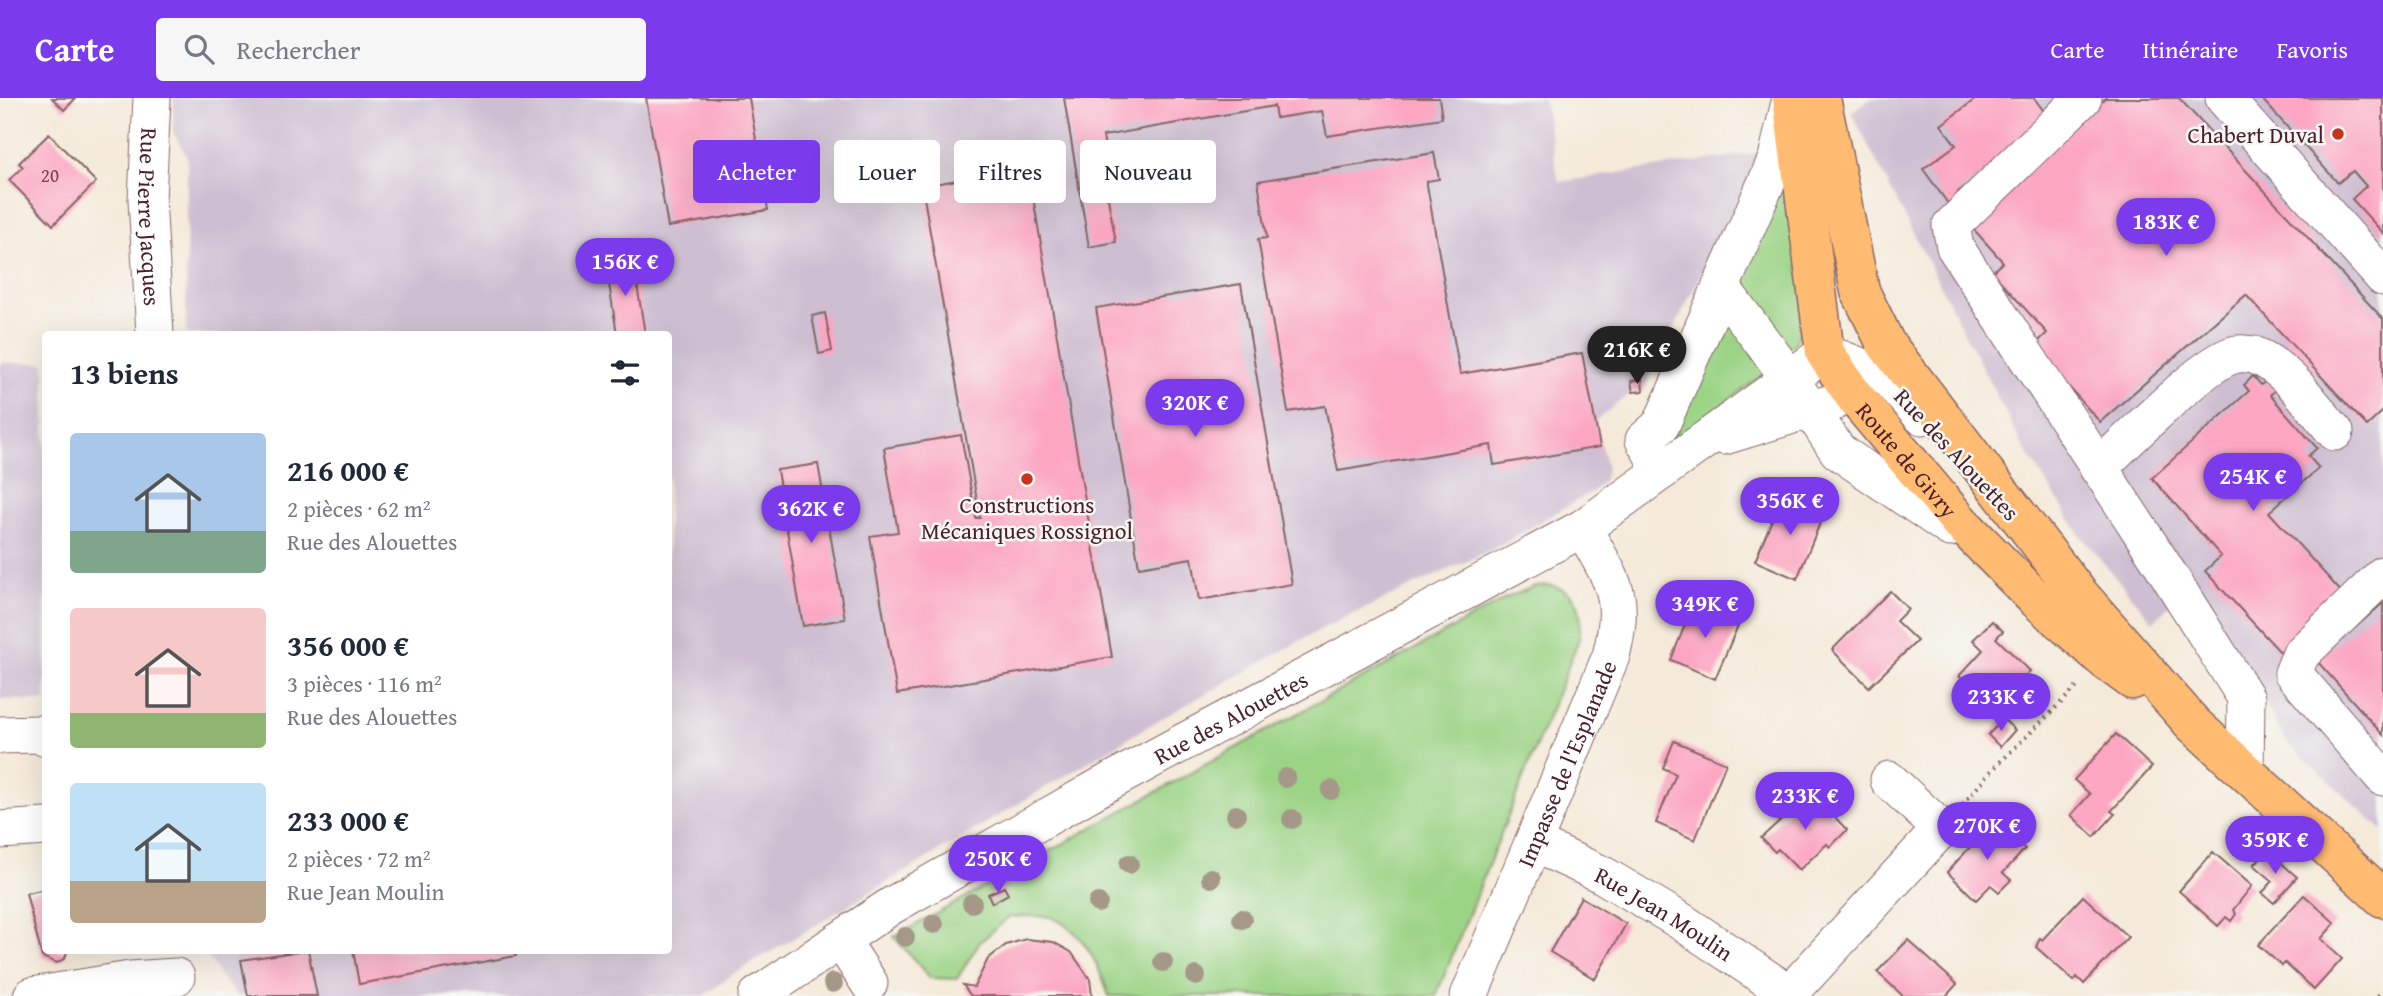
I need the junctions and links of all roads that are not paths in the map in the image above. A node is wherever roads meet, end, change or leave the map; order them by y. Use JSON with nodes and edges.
{"nodes":[{"id":1,"x":152,"y":98,"type":"edge"},
{"id":2,"x":1792,"y":98,"type":"edge"},
{"id":3,"x":1821,"y":98,"type":"edge"},
{"id":4,"x":2083,"y":98,"type":"edge"},
{"id":5,"x":2224,"y":98,"type":"edge"},
{"id":6,"x":2383,"y":277,"type":"edge"},
{"id":7,"x":1721,"y":287,"type":"junction"},
{"id":8,"x":155,"y":331,"type":"edge"},
{"id":9,"x":1825,"y":353,"type":"junction"},
{"id":10,"x":1870,"y":370,"type":"junction"},
{"id":11,"x":1788,"y":376,"type":"junction"},
{"id":12,"x":1809,"y":410,"type":"junction"},
{"id":13,"x":2335,"y":432,"type":"dead end"},
{"id":14,"x":1703,"y":442,"type":"junction"},
{"id":15,"x":2098,"y":468,"type":"junction"},
{"id":16,"x":1662,"y":471,"type":"junction"},
{"id":17,"x":1959,"y":521,"type":"junction"},
{"id":18,"x":1583,"y":528,"type":"junction"},
{"id":19,"x":2383,"y":575,"type":"edge"},
{"id":20,"x":2193,"y":723,"type":"junction"},
{"id":21,"x":0,"y":735,"type":"edge"},
{"id":22,"x":42,"y":735,"type":"edge"},
{"id":23,"x":2245,"y":771,"type":"junction"},
{"id":24,"x":2383,"y":777,"type":"edge"},
{"id":25,"x":1889,"y":779,"type":"dead end"},
{"id":26,"x":42,"y":827,"type":"edge"},
{"id":27,"x":0,"y":830,"type":"edge"},
{"id":28,"x":1533,"y":843,"type":"junction"},
{"id":29,"x":2383,"y":898,"type":"edge"},
{"id":30,"x":841,"y":940,"type":"junction"},
{"id":31,"x":122,"y":965,"type":"edge"},
{"id":32,"x":178,"y":968,"type":"edge"},
{"id":33,"x":869,"y":983,"type":"dead end"},
{"id":34,"x":1792,"y":995,"type":"edge"},
{"id":35,"x":32,"y":996,"type":"edge"},
{"id":36,"x":757,"y":996,"type":"edge"},
{"id":37,"x":1469,"y":996,"type":"edge"}],
"edges":[{"from":1,"to":8,"type":"street","name":"Rue Pierre Jacques"},
{"from":2,"to":7,"type":"street"},
{"from":2,"to":9,"type":"main road","name":"Route de Givry"},
{"from":3,"to":10,"type":"main road","name":"Route de Givry"},
{"from":4,"to":15,"type":"street"},
{"from":5,"to":6,"type":"street"},
{"from":7,"to":11,"type":"street"},
{"from":7,"to":16,"type":"street"},
{"from":9,"to":10,"type":"main road","name":"Route de Givry"},
{"from":9,"to":11,"type":"street","name":"Rue des Alouettes"},
{"from":10,"to":12,"type":"street","name":"Rue des Alouettes"},
{"from":10,"to":17,"type":"main road","name":"Route de Givry"},
{"from":10,"to":20,"type":"main road","name":"Route de Givry"},
{"from":11,"to":12,"type":"street"},
{"from":11,"to":14,"type":"street","name":"Rue des Alouettes"},
{"from":12,"to":14,"type":"street","name":"Rue des Alouettes"},
{"from":12,"to":17,"type":"street"},
{"from":13,"to":15,"type":"street"},
{"from":14,"to":16,"type":"street","name":"Rue des Alouettes"},
{"from":15,"to":23,"type":"street"},
{"from":16,"to":18,"type":"street","name":"Rue des Alouettes"},
{"from":17,"to":20,"type":"main road","name":"Route de Givry"},
{"from":18,"to":28,"type":"street","name":"Impasse de l'Esplanade"},
{"from":18,"to":30,"type":"street","name":"Rue des Alouettes"},
{"from":19,"to":24,"type":"street"},
{"from":20,"to":23,"type":"main road","name":"Route de Givry"},
{"from":21,"to":22,"type":"street"},
{"from":23,"to":29,"type":"main road","name":"Route de Givry"},
{"from":25,"to":34,"type":"street","name":"Rue Jean Moulin"},
{"from":26,"to":27,"type":"street"},
{"from":28,"to":34,"type":"street","name":"Rue Jean Moulin"},
{"from":28,"to":37,"type":"street","name":"Impasse de l'Esplanade"},
{"from":30,"to":33,"type":"street"},
{"from":30,"to":36,"type":"street","name":"Rue des Alouettes"},
{"from":31,"to":32,"type":"street"},
{"from":31,"to":35,"type":"street"}]}
